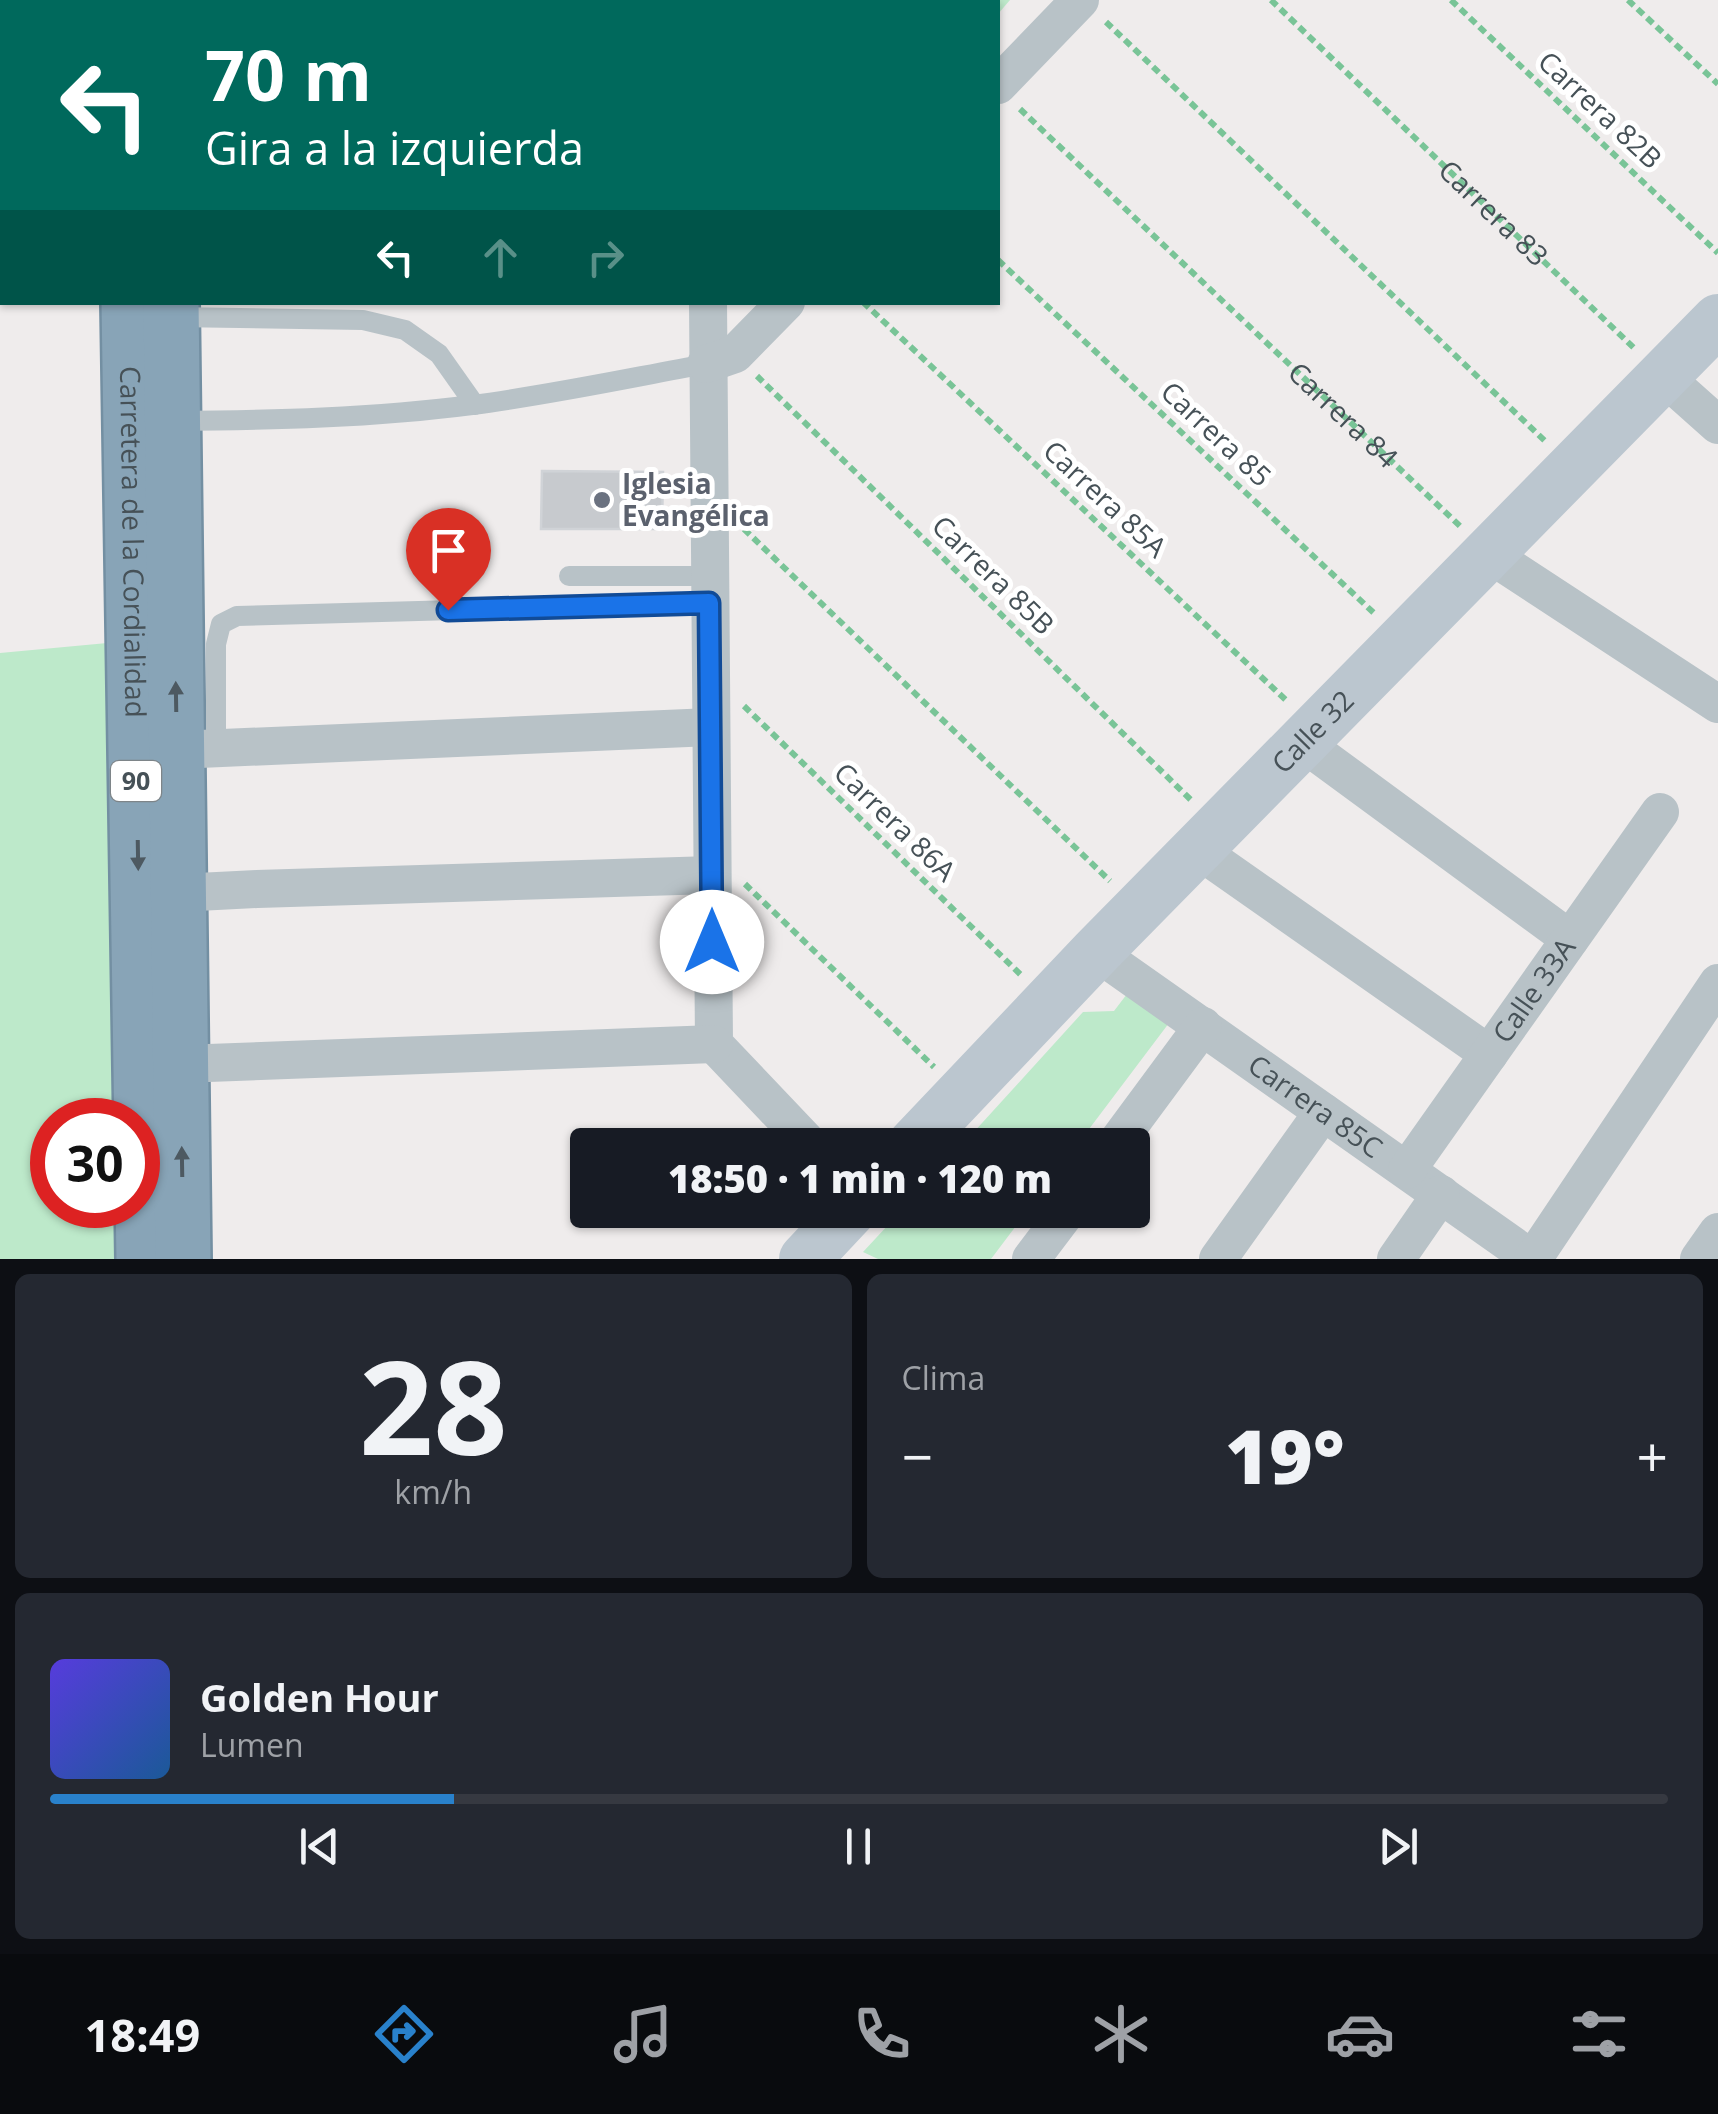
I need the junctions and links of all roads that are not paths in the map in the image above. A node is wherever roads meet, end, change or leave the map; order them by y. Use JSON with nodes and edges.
{"nodes":[{"id":1,"x":1088,"y":7,"type":"edge"},
{"id":2,"x":1005,"y":93,"type":"edge"},
{"id":3,"x":709,"y":305,"type":"edge"},
{"id":4,"x":783,"y":305,"type":"edge"},
{"id":5,"x":157,"y":307,"type":"edge"},
{"id":6,"x":1718,"y":320,"type":"edge"},
{"id":7,"x":721,"y":359,"type":"junction"},
{"id":8,"x":1663,"y":376,"type":"junction"},
{"id":9,"x":475,"y":405,"type":"junction"},
{"id":10,"x":172,"y":421,"type":"junction"},
{"id":11,"x":1718,"y":424,"type":"edge"},
{"id":12,"x":1489,"y":554,"type":"junction"},
{"id":13,"x":569,"y":576,"type":"dead end"},
{"id":14,"x":709,"y":590,"type":"junction"},
{"id":15,"x":1718,"y":704,"type":"edge"},
{"id":16,"x":711,"y":727,"type":"junction"},
{"id":17,"x":1310,"y":736,"type":"junction"},
{"id":18,"x":196,"y":748,"type":"junction"},
{"id":19,"x":1660,"y":812,"type":"dead end"},
{"id":20,"x":1209,"y":839,"type":"junction"},
{"id":21,"x":712,"y":863,"type":"junction"},
{"id":22,"x":178,"y":893,"type":"junction"},
{"id":23,"x":1570,"y":940,"type":"junction"},
{"id":24,"x":1096,"y":952,"type":"junction"},
{"id":25,"x":1718,"y":982,"type":"edge"},
{"id":26,"x":1202,"y":1026,"type":"junction"},
{"id":27,"x":714,"y":1044,"type":"junction"},
{"id":28,"x":1488,"y":1054,"type":"junction"},
{"id":29,"x":180,"y":1064,"type":"junction"},
{"id":30,"x":1323,"y":1112,"type":"junction"},
{"id":31,"x":794,"y":1128,"type":"edge"},
{"id":32,"x":929,"y":1128,"type":"edge"},
{"id":33,"x":1127,"y":1128,"type":"edge"},
{"id":34,"x":1406,"y":1170,"type":"junction"},
{"id":35,"x":1441,"y":1194,"type":"junction"},
{"id":36,"x":834,"y":1228,"type":"edge"},
{"id":37,"x":1055,"y":1228,"type":"edge"},
{"id":38,"x":1718,"y":1232,"type":"edge"},
{"id":39,"x":144,"y":1259,"type":"edge"},
{"id":40,"x":183,"y":1259,"type":"edge"},
{"id":41,"x":806,"y":1259,"type":"edge"},
{"id":42,"x":1032,"y":1259,"type":"edge"},
{"id":43,"x":1218,"y":1259,"type":"edge"},
{"id":44,"x":1396,"y":1259,"type":"edge"},
{"id":45,"x":1532,"y":1259,"type":"edge"},
{"id":46,"x":1699,"y":1259,"type":"edge"}],
"edges":[{"from":1,"to":2,"type":"street"},
{"from":3,"to":7,"type":"street"},
{"from":4,"to":7,"type":"street"},
{"from":5,"to":9,"type":"lane"},
{"from":5,"to":10,"type":"highway","name":"Carretera de la Cordialidad","number":"90"},
{"from":5,"to":39,"type":"highway","name":"Carretera de la Cordialidad","number":"90","one_way":true},
{"from":6,"to":8,"type":"street","name":"Calle 32"},
{"from":7,"to":9,"type":"lane"},
{"from":7,"to":14,"type":"street"},
{"from":8,"to":11,"type":"street"},
{"from":8,"to":12,"type":"street","name":"Calle 32"},
{"from":9,"to":10,"type":"lane"},
{"from":18,"to":10,"type":"highway","name":"Carretera de la Cordialidad","number":"90","one_way":true},
{"from":12,"to":15,"type":"street"},
{"from":12,"to":17,"type":"street","name":"Calle 32"},
{"from":13,"to":14,"type":"lane"},
{"from":14,"to":16,"type":"street"},
{"from":14,"to":18,"type":"lane"},
{"from":16,"to":18,"type":"street"},
{"from":16,"to":21,"type":"street"},
{"from":17,"to":20,"type":"street","name":"Calle 32"},
{"from":17,"to":23,"type":"street"},
{"from":18,"to":22,"type":"highway","name":"Carretera de la Cordialidad","number":"90"},
{"from":19,"to":23,"type":"street","name":"Calle 33A"},
{"from":20,"to":24,"type":"street","name":"Calle 32"},
{"from":20,"to":28,"type":"street"},
{"from":21,"to":22,"type":"street"},
{"from":21,"to":27,"type":"street"},
{"from":22,"to":29,"type":"highway","name":"Carretera de la Cordialidad","number":"90"},
{"from":23,"to":28,"type":"street","name":"Calle 33A"},
{"from":24,"to":26,"type":"street","name":"Carrera 85C"},
{"from":24,"to":32,"type":"street","name":"Calle 32"},
{"from":25,"to":45,"type":"street"},
{"from":26,"to":30,"type":"street","name":"Carrera 85C"},
{"from":26,"to":33,"type":"street"},
{"from":27,"to":29,"type":"street"},
{"from":27,"to":31,"type":"street"},
{"from":28,"to":34,"type":"street","name":"Calle 33A"},
{"from":40,"to":29,"type":"highway","name":"Carretera de la Cordialidad","number":"90","one_way":true},
{"from":30,"to":34,"type":"street","name":"Carrera 85C"},
{"from":30,"to":43,"type":"street"},
{"from":34,"to":35,"type":"street","name":"Carrera 85C"},
{"from":35,"to":44,"type":"street"},
{"from":35,"to":45,"type":"street","name":"Carrera 85C"},
{"from":36,"to":41,"type":"street"},
{"from":37,"to":42,"type":"street"},
{"from":38,"to":46,"type":"street"}]}
